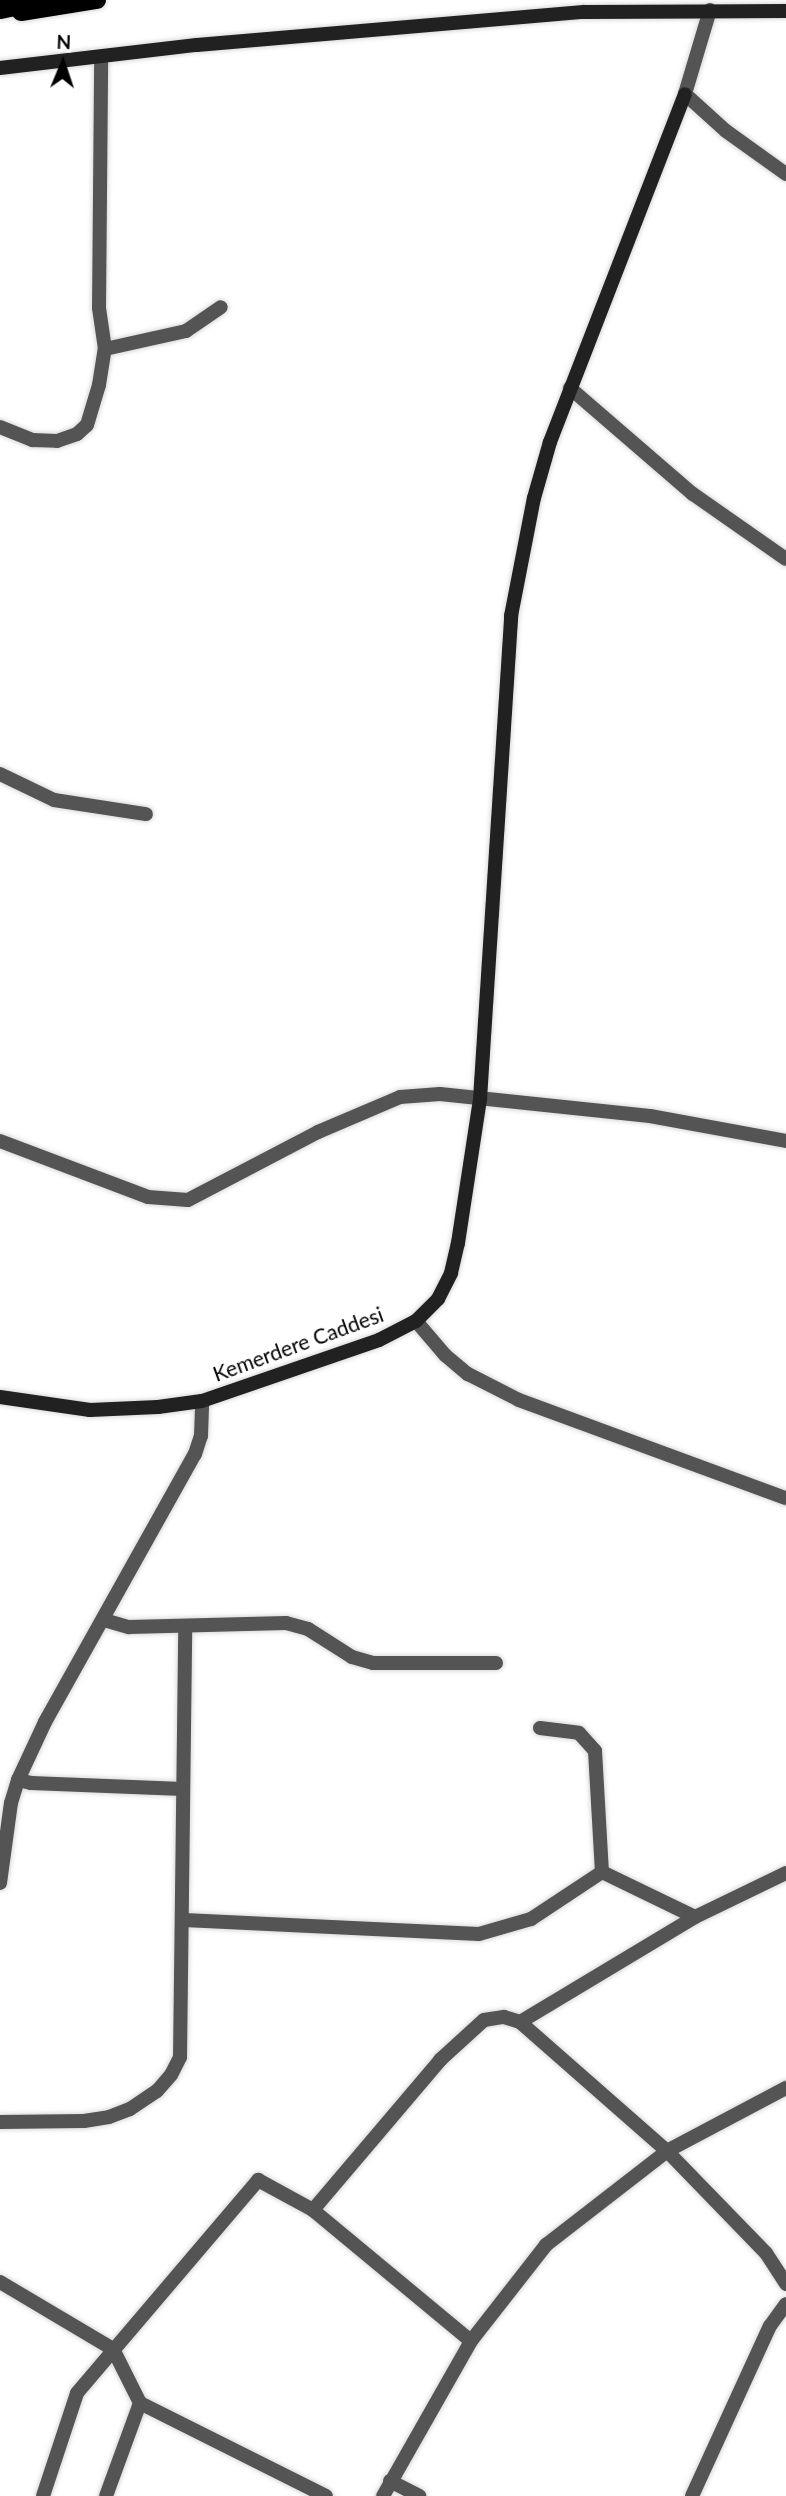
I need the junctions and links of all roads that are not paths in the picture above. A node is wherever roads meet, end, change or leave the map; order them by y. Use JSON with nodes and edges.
{"nodes":[{"id":1,"x":38,"y":0,"type":"edge"},
{"id":2,"x":97,"y":0,"type":"edge"},
{"id":3,"x":0,"y":8,"type":"edge"},
{"id":4,"x":710,"y":10,"type":"junction"},
{"id":5,"x":786,"y":11,"type":"edge"},
{"id":6,"x":0,"y":15,"type":"edge"},
{"id":7,"x":101,"y":57,"type":"junction"},
{"id":8,"x":0,"y":68,"type":"edge"},
{"id":9,"x":685,"y":94,"type":"junction"},
{"id":10,"x":786,"y":174,"type":"edge"},
{"id":11,"x":220,"y":307,"type":"dead end"},
{"id":12,"x":105,"y":349,"type":"junction"},
{"id":13,"x":570,"y":388,"type":"junction"},
{"id":14,"x":0,"y":427,"type":"edge"},
{"id":15,"x":786,"y":559,"type":"edge"},
{"id":16,"x":0,"y":774,"type":"edge"},
{"id":17,"x":146,"y":814,"type":"dead end"},
{"id":18,"x":480,"y":1100,"type":"junction"},
{"id":19,"x":0,"y":1141,"type":"edge"},
{"id":20,"x":786,"y":1141,"type":"edge"},
{"id":21,"x":416,"y":1321,"type":"junction"},
{"id":22,"x":0,"y":1397,"type":"edge"},
{"id":23,"x":202,"y":1401,"type":"junction"},
{"id":24,"x":786,"y":1497,"type":"edge"},
{"id":25,"x":104,"y":1620,"type":"junction"},
{"id":26,"x":185,"y":1626,"type":"junction"},
{"id":27,"x":496,"y":1663,"type":"dead end"},
{"id":28,"x":540,"y":1728,"type":"dead end"},
{"id":29,"x":18,"y":1780,"type":"junction"},
{"id":30,"x":183,"y":1789,"type":"junction"},
{"id":31,"x":602,"y":1872,"type":"junction"},
{"id":32,"x":786,"y":1873,"type":"edge"},
{"id":33,"x":0,"y":1883,"type":"edge"},
{"id":34,"x":695,"y":1917,"type":"junction"},
{"id":35,"x":184,"y":1920,"type":"junction"},
{"id":36,"x":520,"y":2022,"type":"junction"},
{"id":37,"x":786,"y":2088,"type":"edge"},
{"id":38,"x":0,"y":2122,"type":"edge"},
{"id":39,"x":667,"y":2151,"type":"junction"},
{"id":40,"x":313,"y":2210,"type":"junction"},
{"id":41,"x":0,"y":2283,"type":"edge"},
{"id":42,"x":786,"y":2284,"type":"edge"},
{"id":43,"x":786,"y":2304,"type":"edge"},
{"id":44,"x":471,"y":2341,"type":"junction"},
{"id":45,"x":113,"y":2349,"type":"junction"},
{"id":46,"x":140,"y":2403,"type":"junction"},
{"id":47,"x":390,"y":2481,"type":"junction"},
{"id":48,"x":43,"y":2496,"type":"edge"},
{"id":49,"x":106,"y":2496,"type":"edge"},
{"id":50,"x":326,"y":2496,"type":"edge"},
{"id":51,"x":383,"y":2496,"type":"edge"},
{"id":52,"x":419,"y":2496,"type":"edge"},
{"id":53,"x":692,"y":2496,"type":"edge"}],
"edges":[{"from":1,"to":3,"type":"highway"},
{"from":2,"to":6,"type":"main road"},
{"from":4,"to":5,"type":"street"},
{"from":4,"to":7,"type":"street"},
{"from":4,"to":9,"type":"street"},
{"from":7,"to":8,"type":"street"},
{"from":7,"to":12,"type":"street"},
{"from":9,"to":10,"type":"street"},
{"from":9,"to":13,"type":"street","name":"Kemerdere Caddesi"},
{"from":11,"to":12,"type":"street"},
{"from":12,"to":14,"type":"street"},
{"from":13,"to":15,"type":"street"},
{"from":13,"to":18,"type":"street","name":"Kemerdere Caddesi"},
{"from":16,"to":17,"type":"street"},
{"from":18,"to":19,"type":"street"},
{"from":18,"to":20,"type":"street"},
{"from":18,"to":21,"type":"street","name":"Kemerdere Caddesi"},
{"from":21,"to":23,"type":"street","name":"Kemerdere Caddesi"},
{"from":21,"to":24,"type":"street"},
{"from":22,"to":23,"type":"street","name":"Kemerdere Caddesi"},
{"from":23,"to":25,"type":"street"},
{"from":25,"to":26,"type":"street"},
{"from":25,"to":29,"type":"street"},
{"from":26,"to":27,"type":"street"},
{"from":26,"to":30,"type":"street"},
{"from":28,"to":31,"type":"street"},
{"from":29,"to":30,"type":"street"},
{"from":29,"to":33,"type":"street"},
{"from":30,"to":35,"type":"street"},
{"from":31,"to":34,"type":"street"},
{"from":31,"to":35,"type":"street"},
{"from":32,"to":34,"type":"street"},
{"from":34,"to":36,"type":"street"},
{"from":35,"to":38,"type":"street"},
{"from":36,"to":39,"type":"street"},
{"from":36,"to":40,"type":"street"},
{"from":37,"to":39,"type":"street"},
{"from":39,"to":42,"type":"street"},
{"from":39,"to":44,"type":"street"},
{"from":40,"to":44,"type":"street"},
{"from":40,"to":45,"type":"street"},
{"from":41,"to":45,"type":"street"},
{"from":43,"to":53,"type":"street"},
{"from":44,"to":47,"type":"street"},
{"from":45,"to":46,"type":"street"},
{"from":45,"to":48,"type":"street"},
{"from":46,"to":49,"type":"street"},
{"from":46,"to":50,"type":"street"},
{"from":47,"to":51,"type":"street"},
{"from":47,"to":52,"type":"street"}]}
